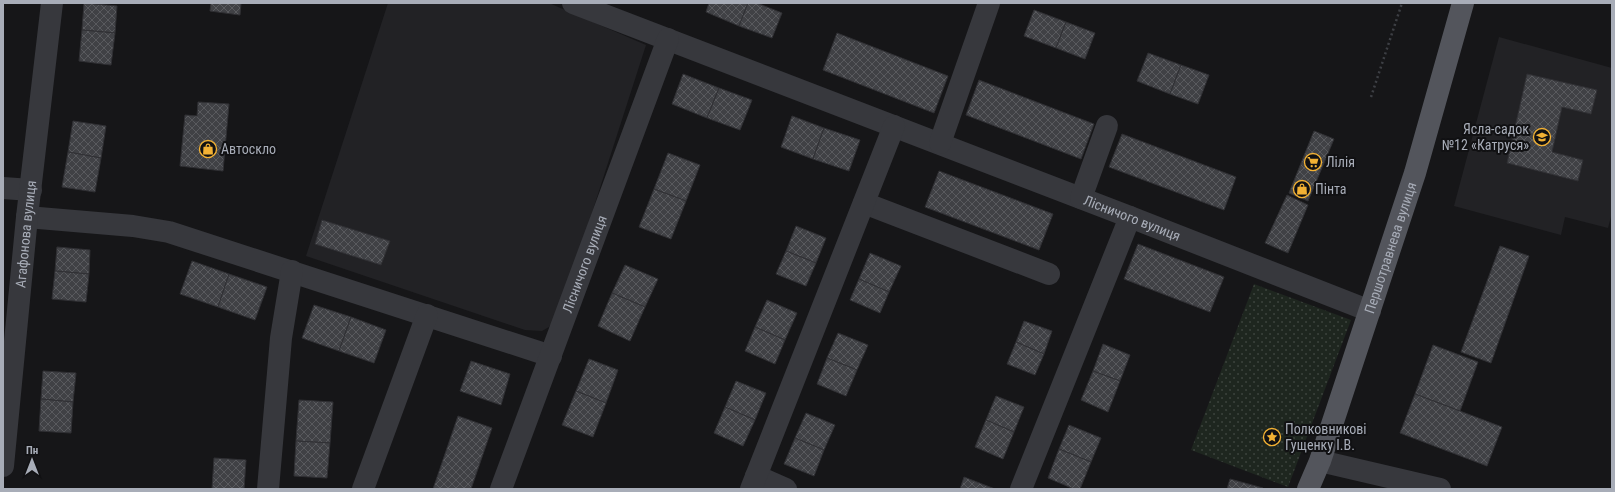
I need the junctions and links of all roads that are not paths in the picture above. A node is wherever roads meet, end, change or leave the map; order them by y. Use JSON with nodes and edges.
{"nodes":[{"id":1,"x":52,"y":3,"type":"edge"},
{"id":2,"x":573,"y":3,"type":"edge"},
{"id":3,"x":989,"y":3,"type":"edge"},
{"id":4,"x":1463,"y":3,"type":"edge"},
{"id":5,"x":668,"y":40,"type":"junction"},
{"id":6,"x":894,"y":126,"type":"junction"},
{"id":7,"x":1107,"y":126,"type":"dead end"},
{"id":8,"x":940,"y":143,"type":"junction"},
{"id":9,"x":3,"y":188,"type":"edge"},
{"id":10,"x":31,"y":190,"type":"junction"},
{"id":11,"x":1081,"y":198,"type":"junction"},
{"id":12,"x":864,"y":203,"type":"junction"},
{"id":13,"x":27,"y":216,"type":"junction"},
{"id":14,"x":1130,"y":217,"type":"junction"},
{"id":15,"x":292,"y":270,"type":"junction"},
{"id":16,"x":1049,"y":274,"type":"dead end"},
{"id":17,"x":1370,"y":311,"type":"junction"},
{"id":18,"x":427,"y":315,"type":"junction"},
{"id":19,"x":551,"y":356,"type":"junction"},
{"id":20,"x":1320,"y":461,"type":"junction"},
{"id":21,"x":3,"y":466,"type":"edge"},
{"id":22,"x":754,"y":483,"type":"edge"},
{"id":23,"x":268,"y":489,"type":"edge"},
{"id":24,"x":364,"y":489,"type":"edge"},
{"id":25,"x":501,"y":489,"type":"edge"},
{"id":26,"x":786,"y":489,"type":"edge"},
{"id":27,"x":1021,"y":489,"type":"edge"},
{"id":28,"x":1308,"y":489,"type":"edge"},
{"id":29,"x":1440,"y":489,"type":"edge"}],
"edges":[{"from":1,"to":10,"type":"street","name":"Агафонова вулиця"},
{"from":2,"to":5,"type":"street","name":"Лісничого вулиця"},
{"from":3,"to":8,"type":"street"},
{"from":4,"to":17,"type":"main road","name":"Першотравнева вулиця"},
{"from":5,"to":6,"type":"street","name":"Лісничого вулиця"},
{"from":5,"to":19,"type":"street","name":"Лісничого вулиця"},
{"from":6,"to":8,"type":"street","name":"Лісничого вулиця"},
{"from":6,"to":12,"type":"street"},
{"from":7,"to":11,"type":"street"},
{"from":8,"to":11,"type":"street","name":"Лісничого вулиця"},
{"from":9,"to":10,"type":"street"},
{"from":10,"to":13,"type":"street","name":"Агафонова вулиця"},
{"from":11,"to":14,"type":"street","name":"Лісничого вулиця"},
{"from":12,"to":16,"type":"street"},
{"from":12,"to":22,"type":"street"},
{"from":13,"to":15,"type":"street"},
{"from":13,"to":21,"type":"street","name":"Агафонова вулиця"},
{"from":14,"to":17,"type":"street","name":"Лісничого вулиця"},
{"from":14,"to":27,"type":"street"},
{"from":15,"to":18,"type":"street"},
{"from":15,"to":23,"type":"street"},
{"from":17,"to":20,"type":"main road","name":"Першотравнева вулиця"},
{"from":18,"to":19,"type":"street"},
{"from":18,"to":24,"type":"street"},
{"from":19,"to":25,"type":"street","name":"Лісничого вулиця"},
{"from":20,"to":28,"type":"main road","name":"Першотравнева вулиця"},
{"from":20,"to":29,"type":"street"},
{"from":22,"to":26,"type":"street"}]}
